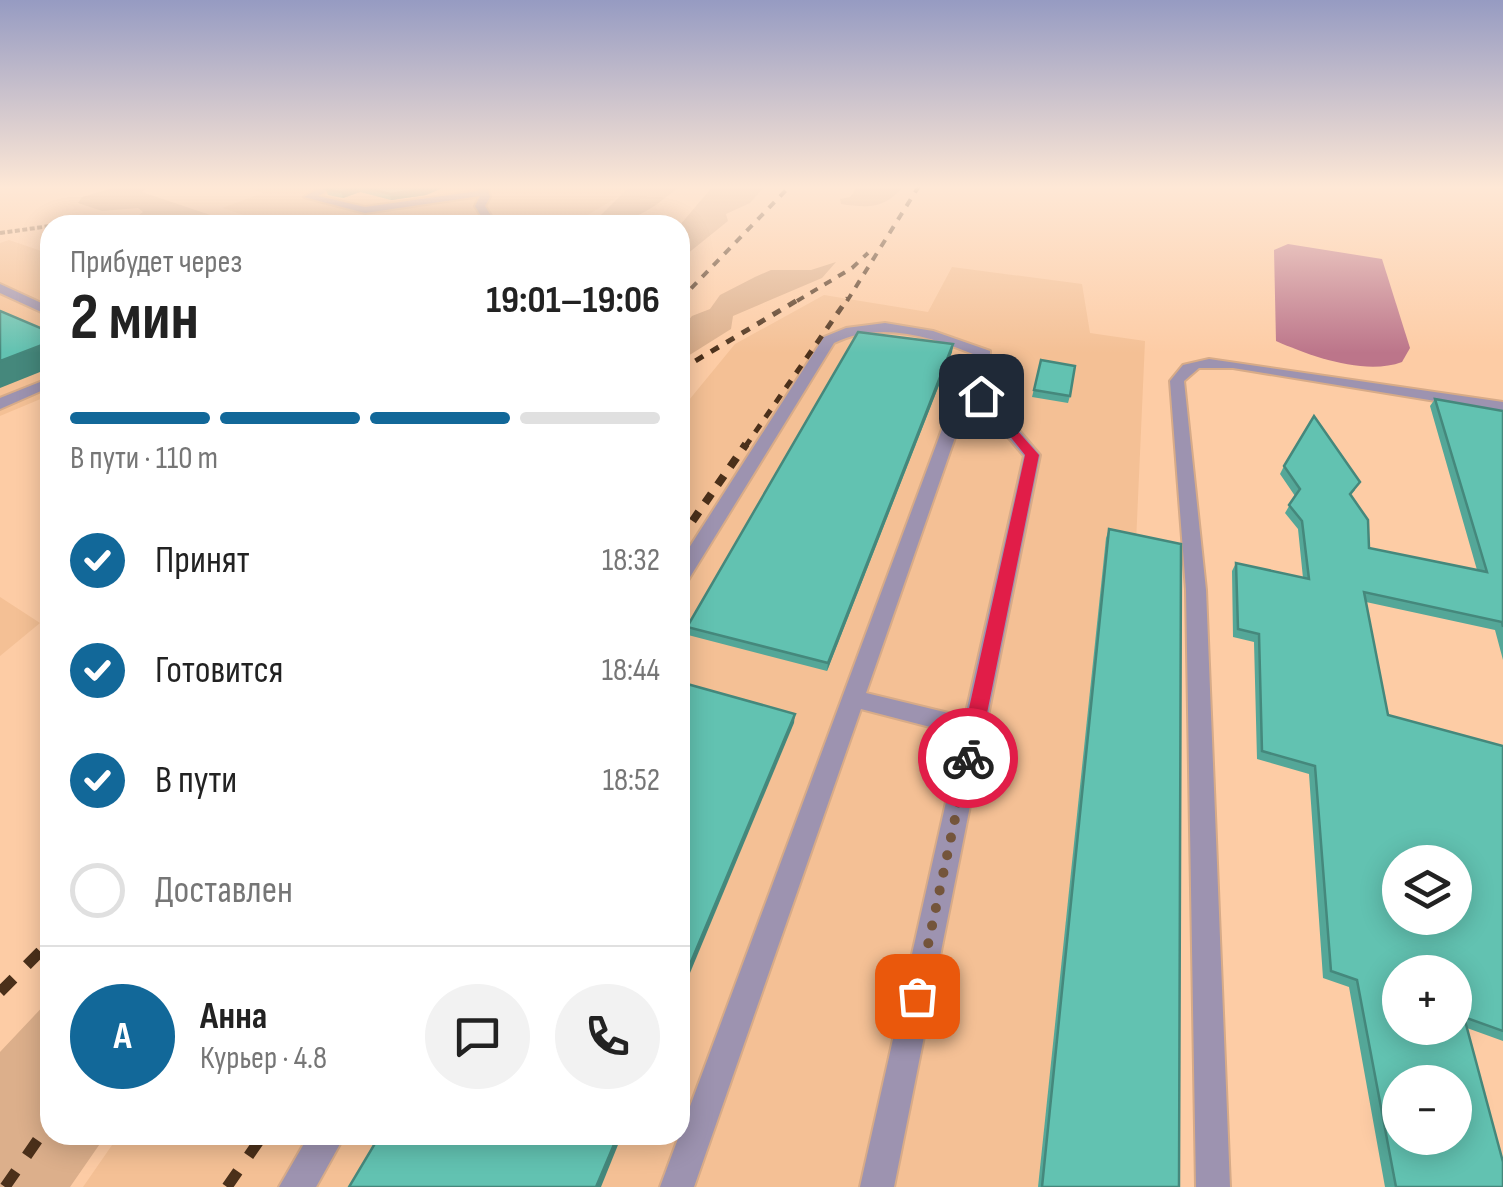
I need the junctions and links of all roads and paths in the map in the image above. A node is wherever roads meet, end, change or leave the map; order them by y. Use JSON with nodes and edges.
{"nodes":[{"id":1,"x":0,"y":288,"type":"edge"},
{"id":2,"x":40,"y":307,"type":"edge"},
{"id":3,"x":40,"y":386,"type":"edge"},
{"id":4,"x":981,"y":396,"type":"junction"},
{"id":5,"x":0,"y":404,"type":"edge"},
{"id":6,"x":1503,"y":407,"type":"edge"},
{"id":7,"x":690,"y":561,"type":"edge"},
{"id":8,"x":853,"y":698,"type":"junction"},
{"id":9,"x":974,"y":729,"type":"junction"},
{"id":10,"x":322,"y":1145,"type":"edge"},
{"id":11,"x":296,"y":1187,"type":"edge"},
{"id":12,"x":677,"y":1187,"type":"edge"},
{"id":13,"x":877,"y":1187,"type":"edge"},
{"id":14,"x":1213,"y":1187,"type":"edge"}],
"edges":[{"from":1,"to":2,"type":"lane"},
{"from":3,"to":5,"type":"lane"},
{"from":4,"to":7,"type":"lane"},
{"from":4,"to":8,"type":"lane"},
{"from":4,"to":9,"type":"lane"},
{"from":6,"to":14,"type":"lane"},
{"from":8,"to":9,"type":"lane"},
{"from":8,"to":12,"type":"lane"},
{"from":9,"to":13,"type":"lane"},
{"from":10,"to":11,"type":"lane"}]}
